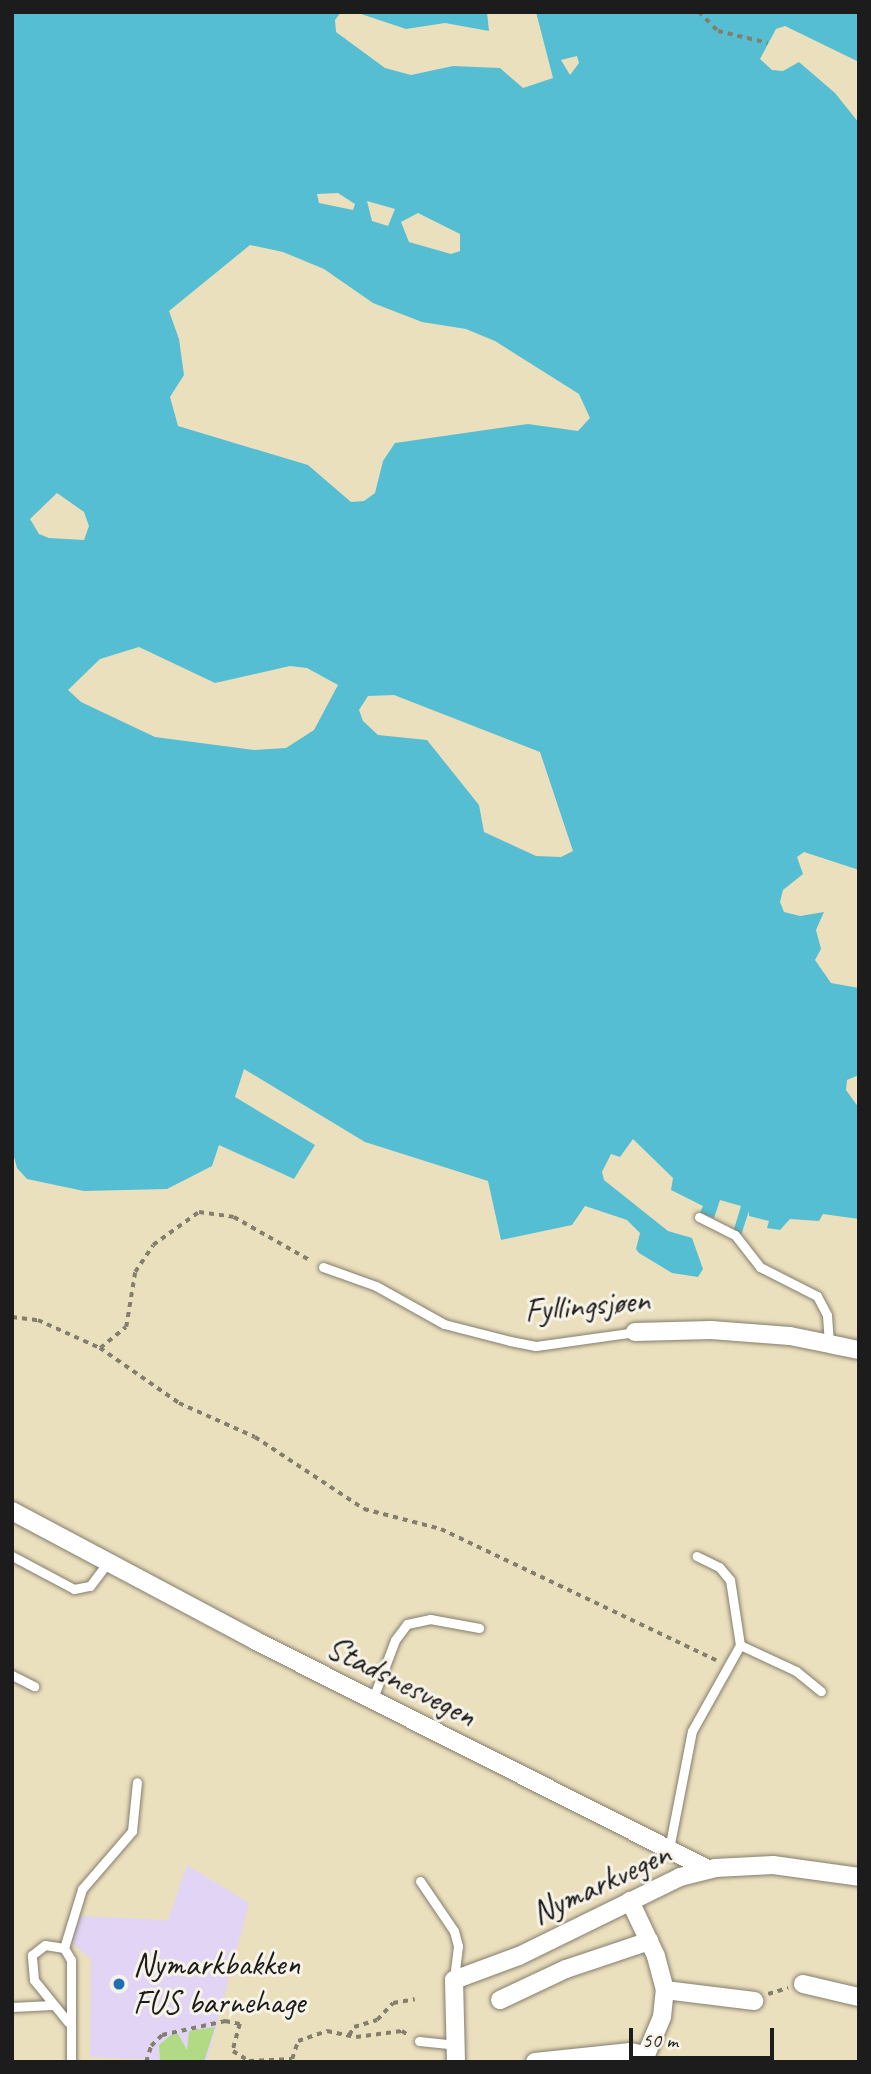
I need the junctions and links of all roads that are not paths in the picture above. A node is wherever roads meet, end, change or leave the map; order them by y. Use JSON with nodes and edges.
{"nodes":[{"id":1,"x":699,"y":1217,"type":"dead end"},
{"id":2,"x":323,"y":1267,"type":"road end"},
{"id":3,"x":635,"y":1332,"type":"joint"},
{"id":4,"x":829,"y":1343,"type":"junction"},
{"id":5,"x":859,"y":1350,"type":"edge"},
{"id":6,"x":12,"y":1511,"type":"edge"},
{"id":7,"x":12,"y":1556,"type":"edge"},
{"id":8,"x":696,"y":1556,"type":"dead end"},
{"id":9,"x":108,"y":1562,"type":"junction"},
{"id":10,"x":479,"y":1628,"type":"dead end"},
{"id":11,"x":740,"y":1645,"type":"junction"},
{"id":12,"x":12,"y":1675,"type":"edge"},
{"id":13,"x":34,"y":1686,"type":"dead end"},
{"id":14,"x":821,"y":1691,"type":"dead end"},
{"id":15,"x":372,"y":1701,"type":"junction"},
{"id":16,"x":137,"y":1782,"type":"dead end"},
{"id":17,"x":669,"y":1849,"type":"junction"},
{"id":18,"x":708,"y":1870,"type":"junction"},
{"id":19,"x":859,"y":1877,"type":"edge"},
{"id":20,"x":420,"y":1881,"type":"dead end"},
{"id":21,"x":629,"y":1901,"type":"junction"},
{"id":22,"x":649,"y":1941,"type":"junction"},
{"id":23,"x":64,"y":1948,"type":"junction"},
{"id":24,"x":454,"y":1980,"type":"junction"},
{"id":25,"x":803,"y":1984,"type":"road end"},
{"id":26,"x":665,"y":1990,"type":"junction"},
{"id":27,"x":859,"y":1997,"type":"edge"},
{"id":28,"x":500,"y":2000,"type":"dead end"},
{"id":29,"x":754,"y":2001,"type":"road end"},
{"id":30,"x":52,"y":2005,"type":"junction"},
{"id":31,"x":12,"y":2007,"type":"edge"},
{"id":32,"x":68,"y":2022,"type":"junction"},
{"id":33,"x":419,"y":2041,"type":"road end"},
{"id":34,"x":456,"y":2053,"type":"edge"},
{"id":35,"x":71,"y":2062,"type":"edge"},
{"id":36,"x":534,"y":2062,"type":"edge"}],
"edges":[{"from":1,"to":4,"type":"lane"},
{"from":2,"to":3,"type":"lane","name":"Fyllingsjøen"},
{"from":3,"to":4,"type":"street","name":"Fyllingsjøen"},
{"from":4,"to":5,"type":"street","name":"Fyllingsjøen"},
{"from":6,"to":9,"type":"street","name":"Stadsnesvegen"},
{"from":7,"to":9,"type":"lane"},
{"from":8,"to":11,"type":"lane"},
{"from":9,"to":15,"type":"street","name":"Stadsnesvegen"},
{"from":10,"to":15,"type":"lane"},
{"from":11,"to":14,"type":"lane"},
{"from":11,"to":17,"type":"lane"},
{"from":12,"to":13,"type":"lane"},
{"from":15,"to":17,"type":"street","name":"Stadsnesvegen"},
{"from":16,"to":23,"type":"lane"},
{"from":17,"to":18,"type":"street","name":"Stadsnesvegen"},
{"from":18,"to":19,"type":"street","name":"Nymarkvegen"},
{"from":18,"to":21,"type":"street","name":"Nymarkvegen"},
{"from":20,"to":24,"type":"lane"},
{"from":21,"to":22,"type":"street"},
{"from":21,"to":24,"type":"street","name":"Nymarkvegen"},
{"from":22,"to":26,"type":"street"},
{"from":22,"to":28,"type":"street"},
{"from":23,"to":30,"type":"lane"},
{"from":23,"to":32,"type":"lane"},
{"from":24,"to":34,"type":"street"},
{"from":25,"to":27,"type":"street"},
{"from":26,"to":29,"type":"street"},
{"from":26,"to":36,"type":"street"},
{"from":30,"to":31,"type":"lane"},
{"from":30,"to":32,"type":"lane"},
{"from":32,"to":35,"type":"lane"},
{"from":33,"to":34,"type":"lane"}]}
